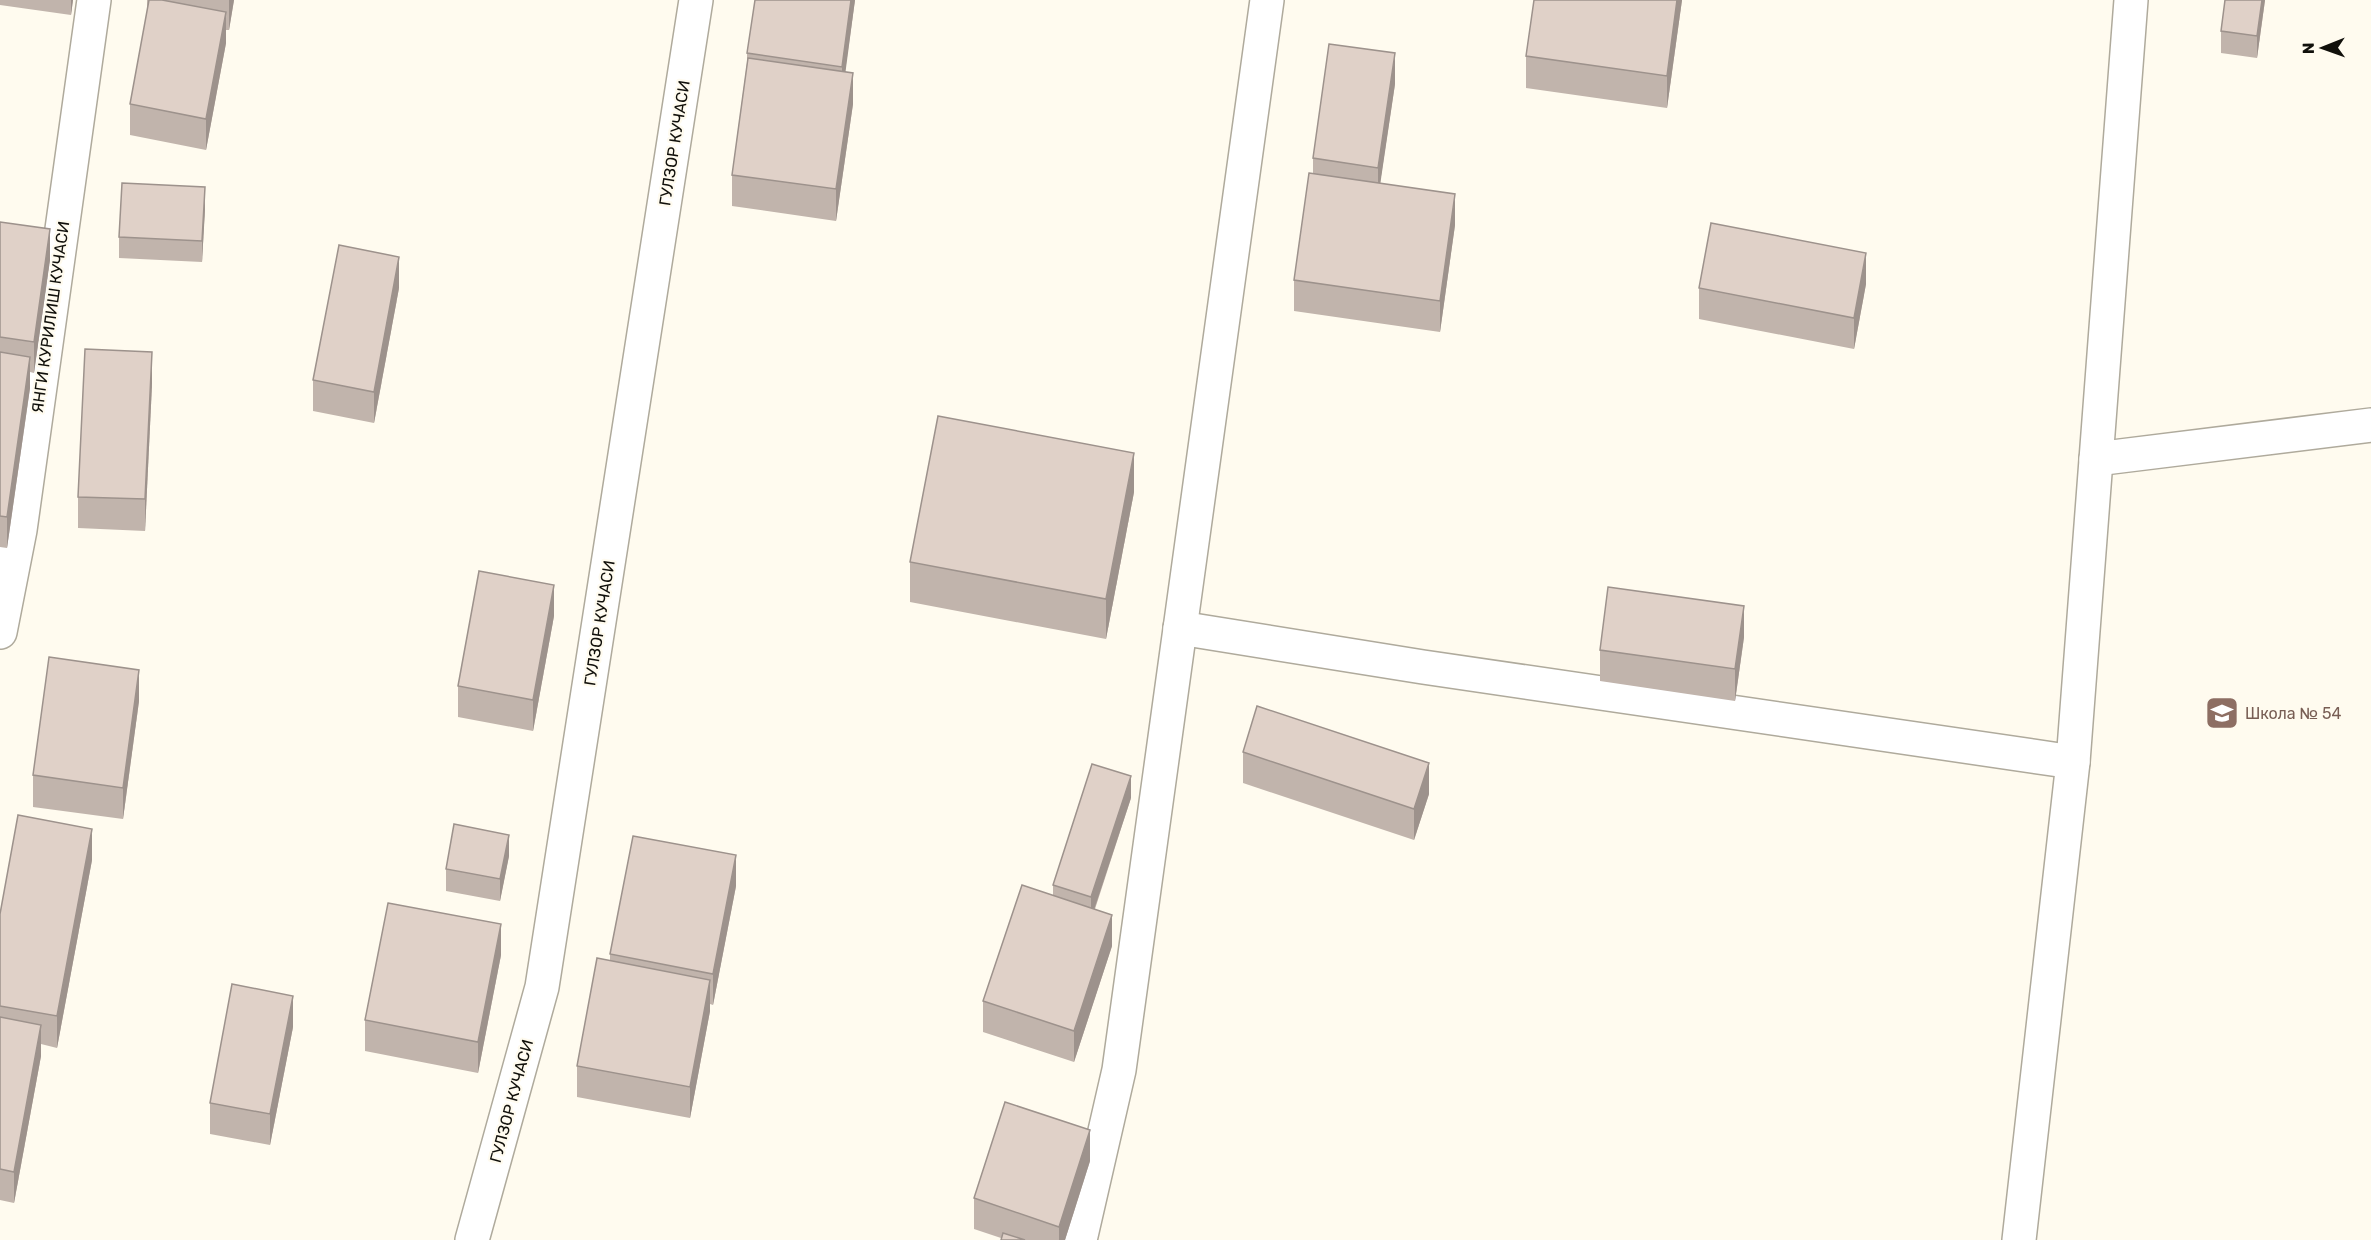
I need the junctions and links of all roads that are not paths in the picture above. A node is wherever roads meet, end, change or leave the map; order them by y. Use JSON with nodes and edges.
{"nodes":[{"id":1,"x":94,"y":0,"type":"edge"},
{"id":2,"x":696,"y":0,"type":"edge"},
{"id":3,"x":1268,"y":0,"type":"edge"},
{"id":4,"x":2130,"y":0,"type":"edge"},
{"id":5,"x":2371,"y":425,"type":"edge"},
{"id":6,"x":2096,"y":459,"type":"junction"},
{"id":7,"x":1180,"y":628,"type":"junction"},
{"id":8,"x":0,"y":633,"type":"edge"},
{"id":9,"x":2073,"y":762,"type":"junction"},
{"id":10,"x":472,"y":1240,"type":"edge"},
{"id":11,"x":1080,"y":1240,"type":"edge"},
{"id":12,"x":2019,"y":1240,"type":"edge"}],
"edges":[{"from":1,"to":8,"type":"street","name":"ЯНГИ КУРИЛИШ КУЧАСИ"},
{"from":2,"to":10,"type":"street","name":"ГУЛЗОР КУЧАСИ"},
{"from":3,"to":7,"type":"street"},
{"from":4,"to":6,"type":"street"},
{"from":5,"to":6,"type":"street"},
{"from":6,"to":9,"type":"street"},
{"from":7,"to":9,"type":"street"},
{"from":7,"to":11,"type":"street"},
{"from":9,"to":12,"type":"street"}]}
